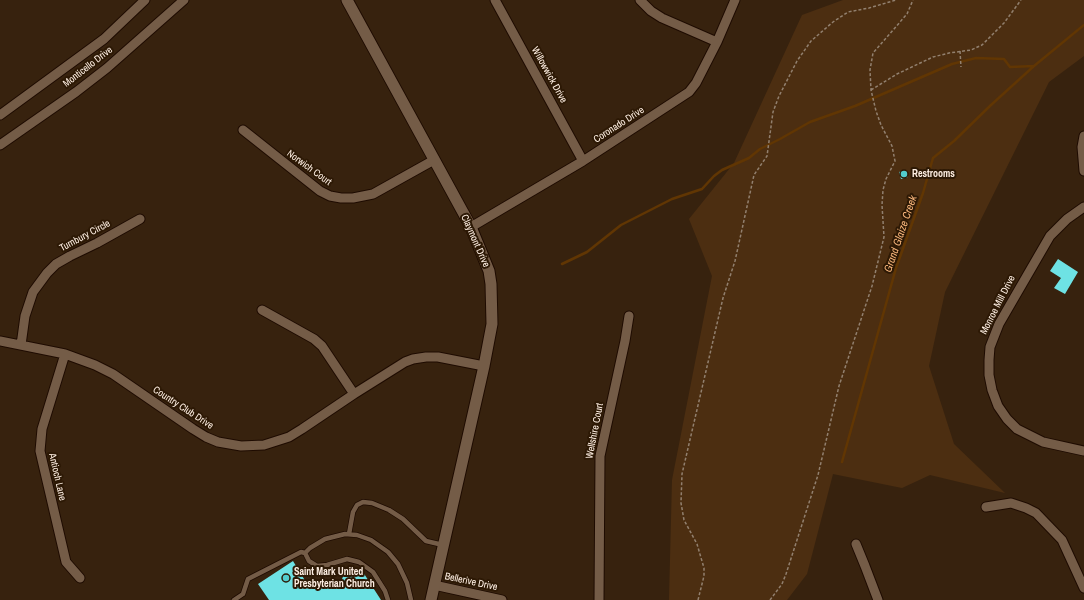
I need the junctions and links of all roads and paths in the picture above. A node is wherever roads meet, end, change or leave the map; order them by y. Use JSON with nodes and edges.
{"nodes":[{"id":1,"x":145,"y":0,"type":"edge"},
{"id":2,"x":184,"y":0,"type":"edge"},
{"id":3,"x":347,"y":0,"type":"edge"},
{"id":4,"x":495,"y":0,"type":"edge"},
{"id":5,"x":640,"y":0,"type":"edge"},
{"id":6,"x":735,"y":0,"type":"edge"},
{"id":7,"x":896,"y":0,"type":"edge"},
{"id":8,"x":913,"y":0,"type":"edge"},
{"id":9,"x":1021,"y":0,"type":"edge"},
{"id":10,"x":717,"y":42,"type":"junction"},
{"id":11,"x":960,"y":51,"type":"junction"},
{"id":12,"x":961,"y":67,"type":"dead end"},
{"id":13,"x":871,"y":90,"type":"junction"},
{"id":14,"x":0,"y":115,"type":"edge"},
{"id":15,"x":243,"y":130,"type":"dead end"},
{"id":16,"x":1084,"y":136,"type":"edge"},
{"id":17,"x":0,"y":145,"type":"edge"},
{"id":18,"x":434,"y":160,"type":"junction"},
{"id":19,"x":583,"y":161,"type":"junction"},
{"id":20,"x":1084,"y":171,"type":"edge"},
{"id":21,"x":1084,"y":207,"type":"edge"},
{"id":22,"x":140,"y":219,"type":"dead end"},
{"id":23,"x":471,"y":227,"type":"junction"},
{"id":24,"x":262,"y":310,"type":"dead end"},
{"id":25,"x":629,"y":316,"type":"dead end"},
{"id":26,"x":0,"y":341,"type":"edge"},
{"id":27,"x":21,"y":344,"type":"junction"},
{"id":28,"x":65,"y":354,"type":"junction"},
{"id":29,"x":484,"y":366,"type":"junction"},
{"id":30,"x":354,"y":394,"type":"junction"},
{"id":31,"x":1084,"y":451,"type":"edge"},
{"id":32,"x":986,"y":507,"type":"dead end"},
{"id":33,"x":349,"y":534,"type":"junction"},
{"id":34,"x":856,"y":544,"type":"dead end"},
{"id":35,"x":443,"y":545,"type":"junction"},
{"id":36,"x":305,"y":553,"type":"junction"},
{"id":37,"x":80,"y":578,"type":"dead end"},
{"id":38,"x":434,"y":585,"type":"junction"},
{"id":39,"x":1084,"y":588,"type":"edge"},
{"id":40,"x":234,"y":600,"type":"edge"},
{"id":41,"x":388,"y":600,"type":"edge"},
{"id":42,"x":410,"y":600,"type":"edge"},
{"id":43,"x":431,"y":600,"type":"edge"},
{"id":44,"x":502,"y":600,"type":"edge"},
{"id":45,"x":599,"y":600,"type":"edge"},
{"id":46,"x":698,"y":600,"type":"edge"},
{"id":47,"x":770,"y":600,"type":"edge"},
{"id":48,"x":878,"y":600,"type":"edge"}],
"edges":[{"from":1,"to":14,"type":"street","name":"Monticello Drive"},
{"from":2,"to":17,"type":"street","name":"Monticello Drive"},
{"from":3,"to":18,"type":"street","name":"Claymont Drive"},
{"from":4,"to":19,"type":"street","name":"Willowwick Drive"},
{"from":5,"to":10,"type":"street"},
{"from":6,"to":10,"type":"street","name":"Coronado Drive"},
{"from":7,"to":46,"type":"path"},
{"from":8,"to":13,"type":"path"},
{"from":9,"to":11,"type":"path"},
{"from":10,"to":19,"type":"street","name":"Coronado Drive"},
{"from":11,"to":12,"type":"path"},
{"from":11,"to":13,"type":"path"},
{"from":13,"to":47,"type":"path"},
{"from":15,"to":18,"type":"street","name":"Norwich Court"},
{"from":16,"to":20,"type":"street"},
{"from":18,"to":23,"type":"street","name":"Claymont Drive"},
{"from":19,"to":23,"type":"street","name":"Coronado Drive"},
{"from":21,"to":31,"type":"street","name":"Monroe Mill Drive"},
{"from":22,"to":27,"type":"street","name":"Turnbury Circle"},
{"from":23,"to":29,"type":"street","name":"Claymont Drive"},
{"from":24,"to":30,"type":"street"},
{"from":25,"to":45,"type":"street","name":"Wellshire Court"},
{"from":26,"to":27,"type":"street","name":"Country Club Drive"},
{"from":27,"to":28,"type":"street","name":"Country Club Drive"},
{"from":28,"to":30,"type":"street","name":"Country Club Drive"},
{"from":28,"to":37,"type":"street","name":"Antioch Lane"},
{"from":29,"to":30,"type":"street","name":"Country Club Drive"},
{"from":29,"to":35,"type":"street","name":"Claymont Drive"},
{"from":32,"to":39,"type":"street"},
{"from":33,"to":35,"type":"lane"},
{"from":33,"to":36,"type":"lane"},
{"from":33,"to":42,"type":"lane"},
{"from":34,"to":48,"type":"street"},
{"from":35,"to":38,"type":"street","name":"Claymont Drive"},
{"from":36,"to":40,"type":"lane"},
{"from":36,"to":41,"type":"lane"},
{"from":38,"to":43,"type":"street","name":"Claymont Drive"},
{"from":38,"to":44,"type":"street","name":"Bellerive Drive"}]}
